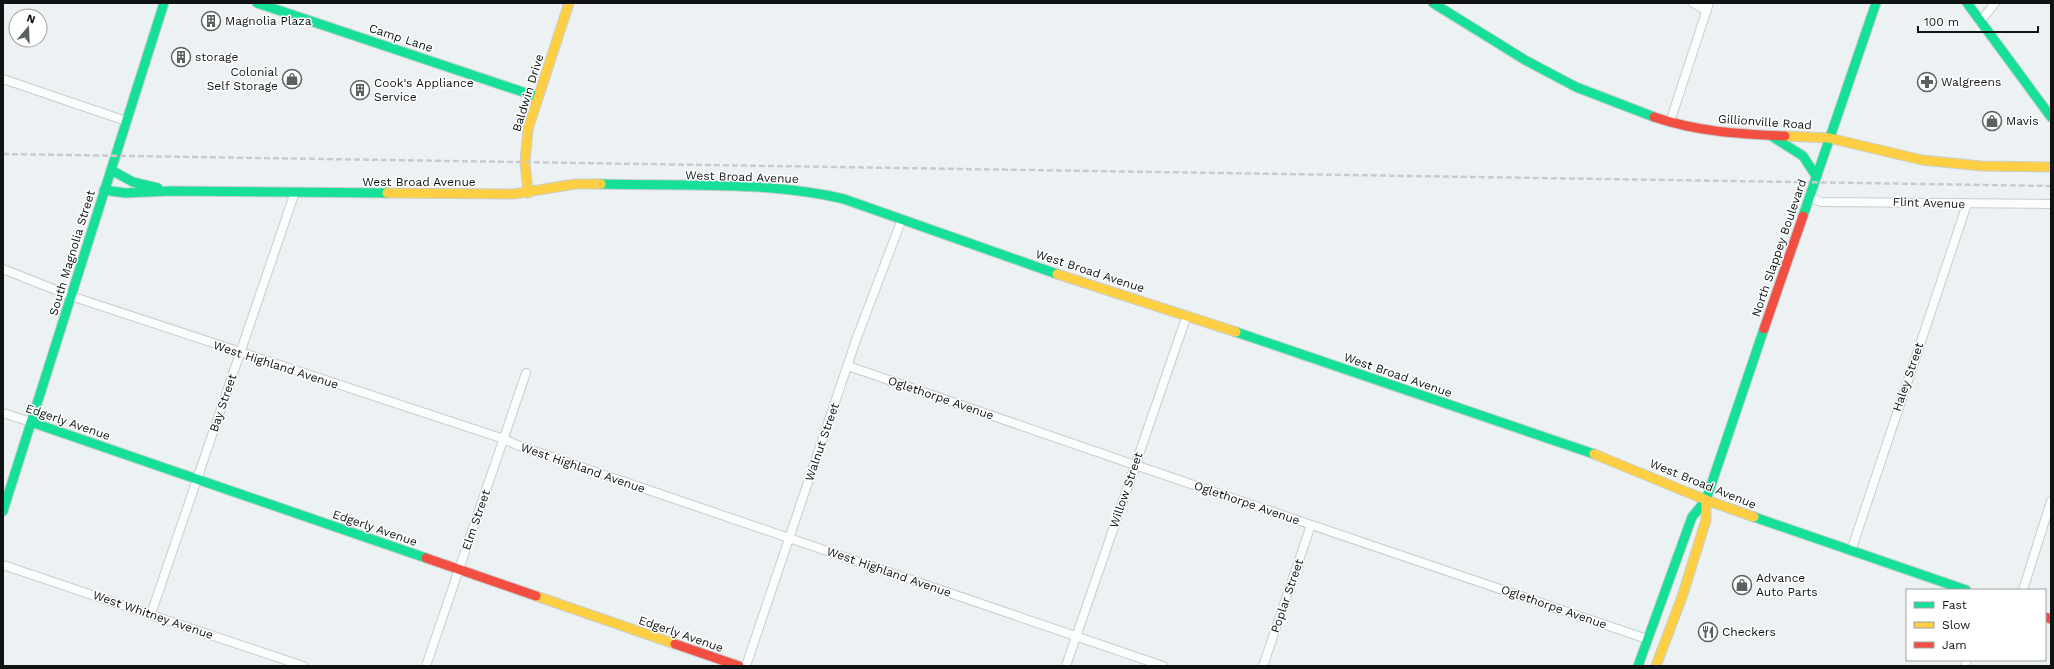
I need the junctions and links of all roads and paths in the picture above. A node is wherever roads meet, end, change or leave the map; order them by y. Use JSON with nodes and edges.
{"nodes":[{"id":1,"x":164,"y":3,"type":"edge"},
{"id":2,"x":257,"y":3,"type":"edge"},
{"id":3,"x":569,"y":3,"type":"edge"},
{"id":4,"x":1433,"y":3,"type":"edge"},
{"id":5,"x":1694,"y":3,"type":"edge"},
{"id":6,"x":1876,"y":3,"type":"edge"},
{"id":7,"x":1966,"y":3,"type":"edge"},
{"id":8,"x":1995,"y":3,"type":"edge"},
{"id":9,"x":1708,"y":7,"type":"edge"},
{"id":10,"x":1980,"y":22,"type":"junction"},
{"id":11,"x":3,"y":79,"type":"edge"},
{"id":12,"x":538,"y":97,"type":"junction"},
{"id":13,"x":2051,"y":117,"type":"edge"},
{"id":14,"x":126,"y":121,"type":"junction"},
{"id":15,"x":1670,"y":122,"type":"junction"},
{"id":16,"x":1773,"y":137,"type":"junction"},
{"id":17,"x":1829,"y":138,"type":"junction"},
{"id":18,"x":2051,"y":167,"type":"edge"},
{"id":19,"x":111,"y":170,"type":"junction"},
{"id":20,"x":1816,"y":176,"type":"junction"},
{"id":21,"x":104,"y":190,"type":"junction"},
{"id":22,"x":171,"y":190,"type":"junction"},
{"id":23,"x":296,"y":192,"type":"junction"},
{"id":24,"x":528,"y":192,"type":"junction"},
{"id":25,"x":1809,"y":197,"type":"junction"},
{"id":26,"x":1967,"y":204,"type":"junction"},
{"id":27,"x":2051,"y":204,"type":"edge"},
{"id":28,"x":902,"y":219,"type":"junction"},
{"id":29,"x":3,"y":269,"type":"edge"},
{"id":30,"x":71,"y":296,"type":"junction"},
{"id":31,"x":1187,"y":315,"type":"junction"},
{"id":32,"x":241,"y":353,"type":"junction"},
{"id":33,"x":848,"y":366,"type":"junction"},
{"id":34,"x":526,"y":373,"type":"dead end"},
{"id":35,"x":3,"y":413,"type":"edge"},
{"id":36,"x":31,"y":422,"type":"junction"},
{"id":37,"x":504,"y":439,"type":"junction"},
{"id":38,"x":1135,"y":466,"type":"junction"},
{"id":39,"x":197,"y":479,"type":"junction"},
{"id":40,"x":1706,"y":500,"type":"junction"},
{"id":41,"x":2051,"y":501,"type":"edge"},
{"id":42,"x":3,"y":511,"type":"edge"},
{"id":43,"x":1311,"y":525,"type":"junction"},
{"id":44,"x":790,"y":538,"type":"junction"},
{"id":45,"x":1851,"y":551,"type":"junction"},
{"id":46,"x":3,"y":565,"type":"edge"},
{"id":47,"x":459,"y":570,"type":"junction"},
{"id":48,"x":1963,"y":589,"type":"edge"},
{"id":49,"x":2023,"y":589,"type":"edge"},
{"id":50,"x":151,"y":614,"type":"junction"},
{"id":51,"x":1076,"y":636,"type":"junction"},
{"id":52,"x":1647,"y":639,"type":"junction"},
{"id":53,"x":1639,"y":664,"type":"edge"},
{"id":54,"x":303,"y":666,"type":"edge"},
{"id":55,"x":426,"y":666,"type":"edge"},
{"id":56,"x":738,"y":666,"type":"edge"},
{"id":57,"x":746,"y":666,"type":"edge"},
{"id":58,"x":1066,"y":666,"type":"edge"},
{"id":59,"x":1163,"y":666,"type":"edge"},
{"id":60,"x":1263,"y":666,"type":"edge"},
{"id":61,"x":1656,"y":666,"type":"edge"}],
"edges":[{"from":1,"to":14,"type":"street","name":"South Magnolia Street"},
{"from":2,"to":12,"type":"street","name":"Camp Lane"},
{"from":3,"to":12,"type":"street","name":"Baldwin Drive"},
{"from":4,"to":15,"type":"street","name":"Gillionville Road"},
{"from":5,"to":9,"type":"street"},
{"from":6,"to":17,"type":"street","name":"North Slappey Boulevard"},
{"from":7,"to":10,"type":"street"},
{"from":8,"to":10,"type":"street"},
{"from":9,"to":15,"type":"street"},
{"from":10,"to":13,"type":"street"},
{"from":11,"to":14,"type":"street"},
{"from":12,"to":24,"type":"street","name":"Baldwin Drive"},
{"from":14,"to":19,"type":"street","name":"South Magnolia Street"},
{"from":15,"to":16,"type":"street","name":"Gillionville Road"},
{"from":16,"to":17,"type":"street","name":"Gillionville Road"},
{"from":16,"to":20,"type":"street"},
{"from":17,"to":18,"type":"street","name":"Gillionville Road"},
{"from":17,"to":20,"type":"street","name":"North Slappey Boulevard"},
{"from":19,"to":21,"type":"street","name":"South Magnolia Street"},
{"from":19,"to":22,"type":"street","name":"West Broad Avenue"},
{"from":20,"to":25,"type":"street","name":"North Slappey Boulevard"},
{"from":21,"to":22,"type":"street","name":"West Broad Avenue"},
{"from":21,"to":30,"type":"street","name":"South Magnolia Street"},
{"from":22,"to":23,"type":"street","name":"West Broad Avenue"},
{"from":23,"to":24,"type":"street","name":"West Broad Avenue"},
{"from":23,"to":32,"type":"street","name":"Bay Street"},
{"from":24,"to":28,"type":"street","name":"West Broad Avenue"},
{"from":25,"to":26,"type":"street","name":"Flint Avenue"},
{"from":25,"to":40,"type":"street","name":"North Slappey Boulevard"},
{"from":26,"to":27,"type":"street","name":"Flint Avenue"},
{"from":26,"to":45,"type":"street","name":"Haley Street"},
{"from":28,"to":31,"type":"street","name":"West Broad Avenue"},
{"from":28,"to":33,"type":"street","name":"Walnut Street"},
{"from":29,"to":30,"type":"street","name":"West Highland Avenue"},
{"from":30,"to":32,"type":"street","name":"West Highland Avenue"},
{"from":30,"to":36,"type":"street","name":"South Magnolia Street"},
{"from":31,"to":38,"type":"street","name":"Willow Street"},
{"from":31,"to":40,"type":"street","name":"West Broad Avenue"},
{"from":32,"to":37,"type":"street","name":"West Highland Avenue"},
{"from":32,"to":39,"type":"street","name":"Bay Street"},
{"from":33,"to":38,"type":"street","name":"Oglethorpe Avenue"},
{"from":33,"to":44,"type":"street","name":"Walnut Street"},
{"from":34,"to":37,"type":"street","name":"Elm Street"},
{"from":35,"to":36,"type":"street","name":"Edgerly Avenue"},
{"from":36,"to":39,"type":"street","name":"Edgerly Avenue"},
{"from":36,"to":42,"type":"street","name":"South Magnolia Street"},
{"from":37,"to":44,"type":"street","name":"West Highland Avenue"},
{"from":37,"to":47,"type":"street","name":"Elm Street"},
{"from":38,"to":43,"type":"street","name":"Oglethorpe Avenue"},
{"from":38,"to":51,"type":"street","name":"Willow Street"},
{"from":39,"to":47,"type":"street","name":"Edgerly Avenue"},
{"from":39,"to":50,"type":"street","name":"Bay Street"},
{"from":40,"to":45,"type":"street","name":"West Broad Avenue"},
{"from":40,"to":52,"type":"street","name":"North Slappey Boulevard"},
{"from":40,"to":61,"type":"street","name":"North Slappey Boulevard"},
{"from":41,"to":49,"type":"street"},
{"from":43,"to":52,"type":"street","name":"Oglethorpe Avenue"},
{"from":43,"to":60,"type":"street","name":"Poplar Street"},
{"from":44,"to":51,"type":"street","name":"West Highland Avenue"},
{"from":44,"to":57,"type":"street","name":"Walnut Street"},
{"from":45,"to":48,"type":"street","name":"West Broad Avenue"},
{"from":46,"to":50,"type":"street","name":"West Whitney Avenue"},
{"from":47,"to":55,"type":"street","name":"Elm Street"},
{"from":47,"to":56,"type":"street","name":"Edgerly Avenue"},
{"from":50,"to":54,"type":"street","name":"West Whitney Avenue"},
{"from":51,"to":58,"type":"street","name":"Willow Street"},
{"from":51,"to":59,"type":"street","name":"West Highland Avenue"},
{"from":52,"to":53,"type":"street","name":"North Slappey Boulevard"}]}
